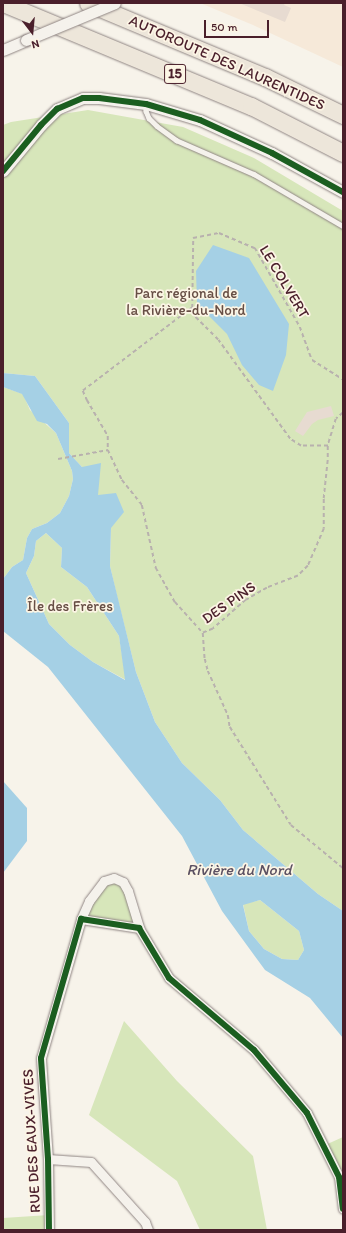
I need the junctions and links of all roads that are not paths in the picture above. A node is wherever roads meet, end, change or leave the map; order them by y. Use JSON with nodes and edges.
{"nodes":[{"id":1,"x":3,"y":3,"type":"edge"},
{"id":2,"x":88,"y":3,"type":"edge"},
{"id":3,"x":115,"y":3,"type":"edge"},
{"id":4,"x":3,"y":50,"type":"edge"},
{"id":5,"x":146,"y":104,"type":"junction"},
{"id":6,"x":343,"y":115,"type":"edge"},
{"id":7,"x":343,"y":154,"type":"edge"},
{"id":8,"x":3,"y":171,"type":"edge"},
{"id":9,"x":343,"y":192,"type":"edge"},
{"id":10,"x":343,"y":226,"type":"edge"},
{"id":11,"x":81,"y":919,"type":"junction"},
{"id":12,"x":139,"y":928,"type":"junction"},
{"id":13,"x":48,"y":1159,"type":"junction"},
{"id":14,"x":343,"y":1209,"type":"edge"},
{"id":15,"x":49,"y":1230,"type":"edge"},
{"id":16,"x":148,"y":1230,"type":"edge"}],
"edges":[{"from":1,"to":7,"type":"highway","name":"AUTOROUTE DES LAURENTIDES","number":"15"},
{"from":2,"to":6,"type":"highway","name":"AUTOROUTE DES LAURENTIDES","number":"15"},
{"from":3,"to":4,"type":"street","bridge":true},
{"from":5,"to":8,"type":"street"},
{"from":5,"to":9,"type":"street"},
{"from":5,"to":10,"type":"lane"},
{"from":11,"to":12,"type":"street"},
{"from":11,"to":12,"type":"street","name":"RUE DES EAUX-VIVES"},
{"from":11,"to":13,"type":"street","name":"RUE DES EAUX-VIVES"},
{"from":12,"to":14,"type":"street","name":"RUE DES EAUX-VIVES"},
{"from":13,"to":15,"type":"street","name":"RUE DES EAUX-VIVES"},
{"from":13,"to":16,"type":"street"}]}
